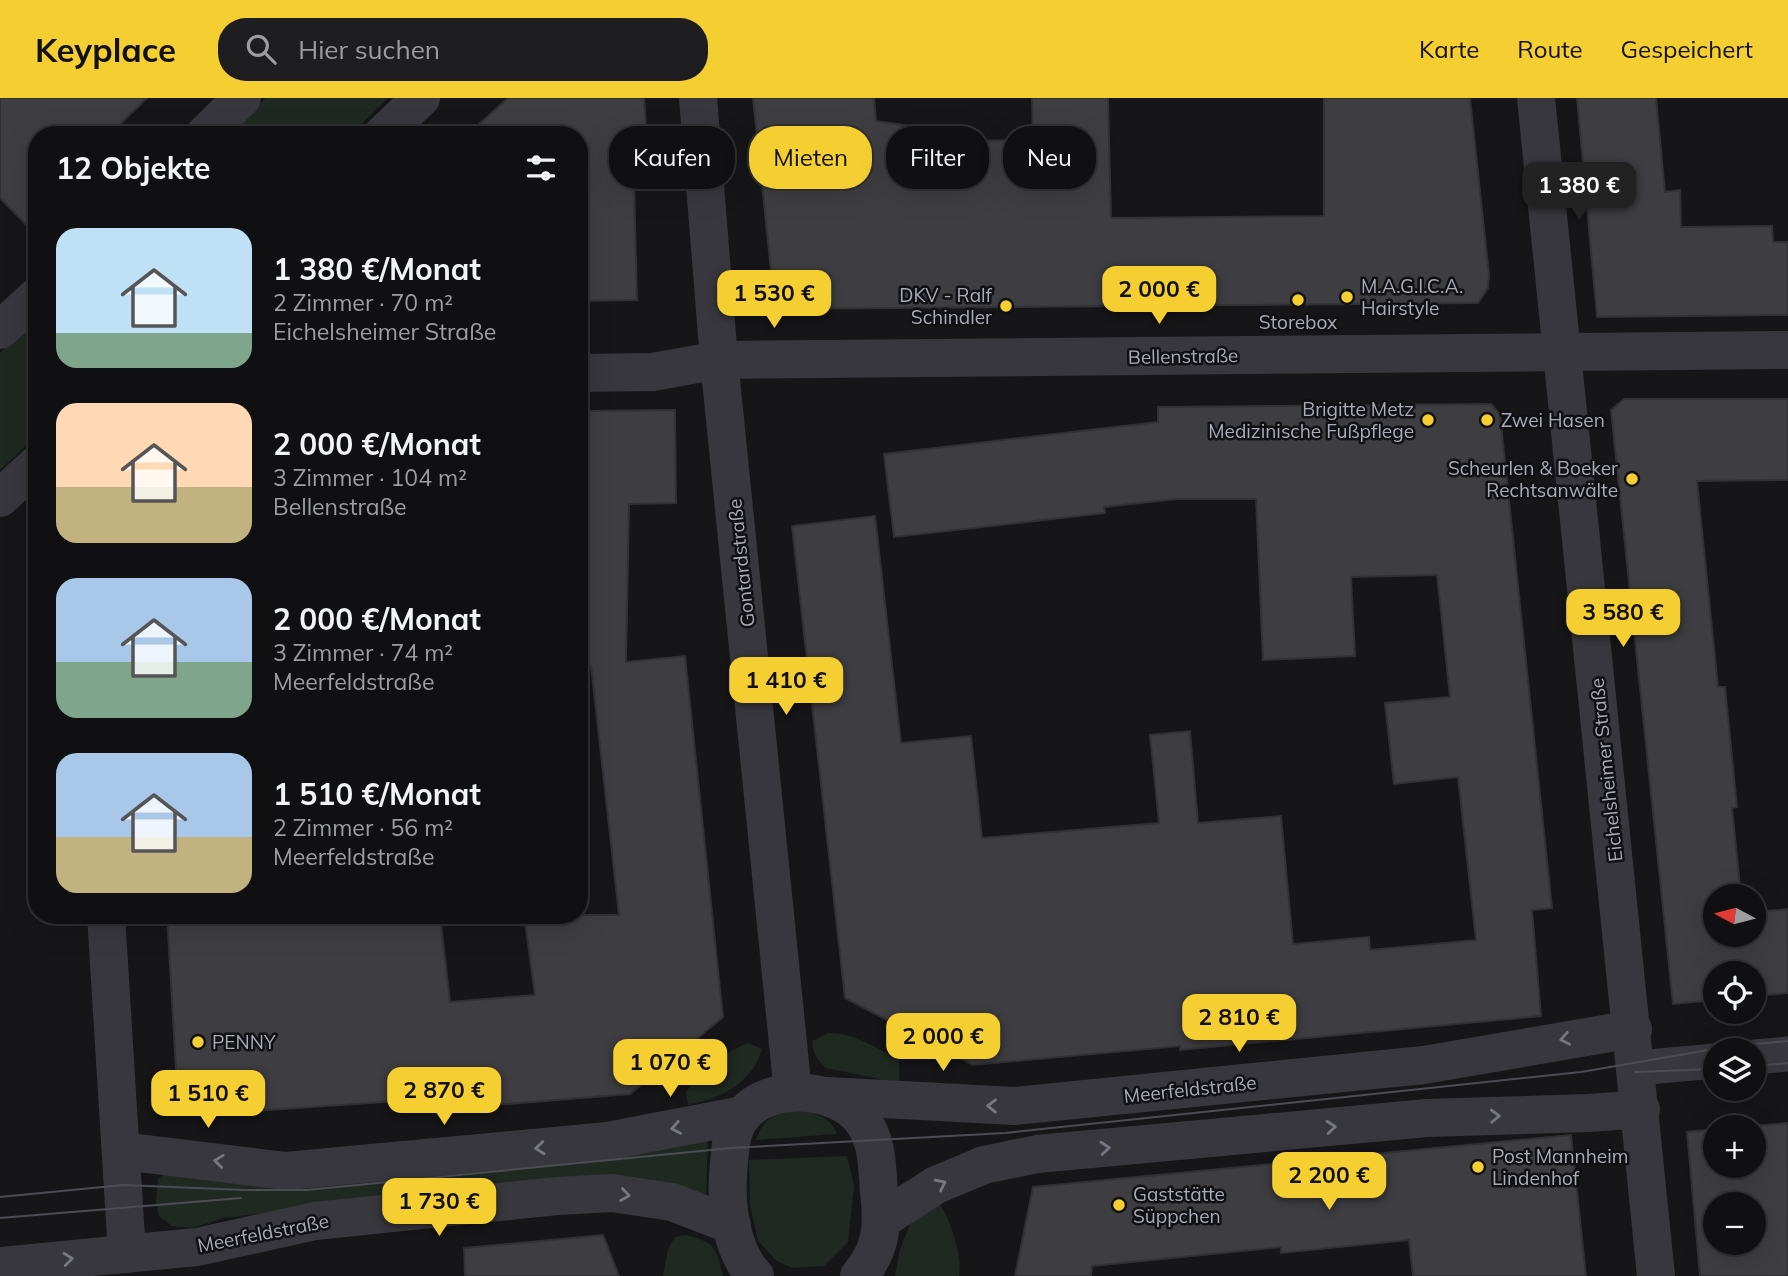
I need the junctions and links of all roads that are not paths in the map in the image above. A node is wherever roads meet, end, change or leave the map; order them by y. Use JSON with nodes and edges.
{"nodes":[{"id":1,"x":242,"y":98,"type":"edge"},
{"id":2,"x":421,"y":98,"type":"edge"},
{"id":3,"x":1536,"y":98,"type":"edge"},
{"id":4,"x":697,"y":104,"type":"edge"},
{"id":5,"x":213,"y":126,"type":"edge"},
{"id":6,"x":391,"y":126,"type":"edge"},
{"id":7,"x":28,"y":304,"type":"edge"},
{"id":8,"x":0,"y":330,"type":"edge"},
{"id":9,"x":1788,"y":350,"type":"edge"},
{"id":10,"x":1562,"y":352,"type":"junction"},
{"id":11,"x":719,"y":360,"type":"junction"},
{"id":12,"x":588,"y":373,"type":"edge"},
{"id":13,"x":28,"y":476,"type":"edge"},
{"id":14,"x":0,"y":498,"type":"edge"},
{"id":15,"x":107,"y":924,"type":"edge"},
{"id":16,"x":1633,"y":1029,"type":"junction"},
{"id":17,"x":1788,"y":1054,"type":"edge"},
{"id":18,"x":1766,"y":1057,"type":"edge"},
{"id":19,"x":1703,"y":1062,"type":"edge"},
{"id":20,"x":1637,"y":1068,"type":"junction"},
{"id":21,"x":810,"y":1094,"type":"junction"},
{"id":22,"x":1641,"y":1109,"type":"junction"},
{"id":23,"x":743,"y":1115,"type":"junction"},
{"id":24,"x":122,"y":1151,"type":"junction"},
{"id":25,"x":883,"y":1219,"type":"junction"},
{"id":26,"x":732,"y":1226,"type":"junction"},
{"id":27,"x":127,"y":1254,"type":"junction"},
{"id":28,"x":0,"y":1266,"type":"edge"},
{"id":29,"x":755,"y":1276,"type":"edge"},
{"id":30,"x":859,"y":1276,"type":"edge"},
{"id":31,"x":1656,"y":1276,"type":"edge"}],
"edges":[{"from":1,"to":5,"type":"street"},
{"from":2,"to":6,"type":"street"},
{"from":3,"to":10,"type":"street","name":"Eichelsheimer Straße"},
{"from":4,"to":11,"type":"street","name":"Gontardstraße"},
{"from":7,"to":8,"type":"street"},
{"from":9,"to":10,"type":"street","name":"Bellenstraße"},
{"from":10,"to":11,"type":"street","name":"Bellenstraße"},
{"from":10,"to":16,"type":"street","name":"Eichelsheimer Straße"},
{"from":11,"to":12,"type":"street","name":"Bellenstraße"},
{"from":11,"to":21,"type":"street","name":"Gontardstraße"},
{"from":13,"to":14,"type":"street"},
{"from":15,"to":24,"type":"street"},
{"from":16,"to":20,"type":"street","name":"Eichelsheimer Straße"},
{"from":16,"to":21,"type":"street","name":"Meerfeldstraße","one_way":true},
{"from":17,"to":18,"type":"street"},
{"from":19,"to":20,"type":"street"},
{"from":20,"to":22,"type":"street","name":"Eichelsheimer Straße"},
{"from":21,"to":23,"type":"street","name":"Meerfeldstraße"},
{"from":21,"to":25,"type":"street"},
{"from":25,"to":22,"type":"street","one_way":true},
{"from":22,"to":31,"type":"street","name":"Eichelsheimer Straße"},
{"from":23,"to":24,"type":"street","one_way":true},
{"from":23,"to":26,"type":"street"},
{"from":24,"to":27,"type":"street"},
{"from":25,"to":30,"type":"street"},
{"from":27,"to":26,"type":"street","name":"Meerfeldstraße","one_way":true},
{"from":26,"to":29,"type":"street"},
{"from":28,"to":27,"type":"street","name":"Meerfeldstraße","one_way":true}]}
